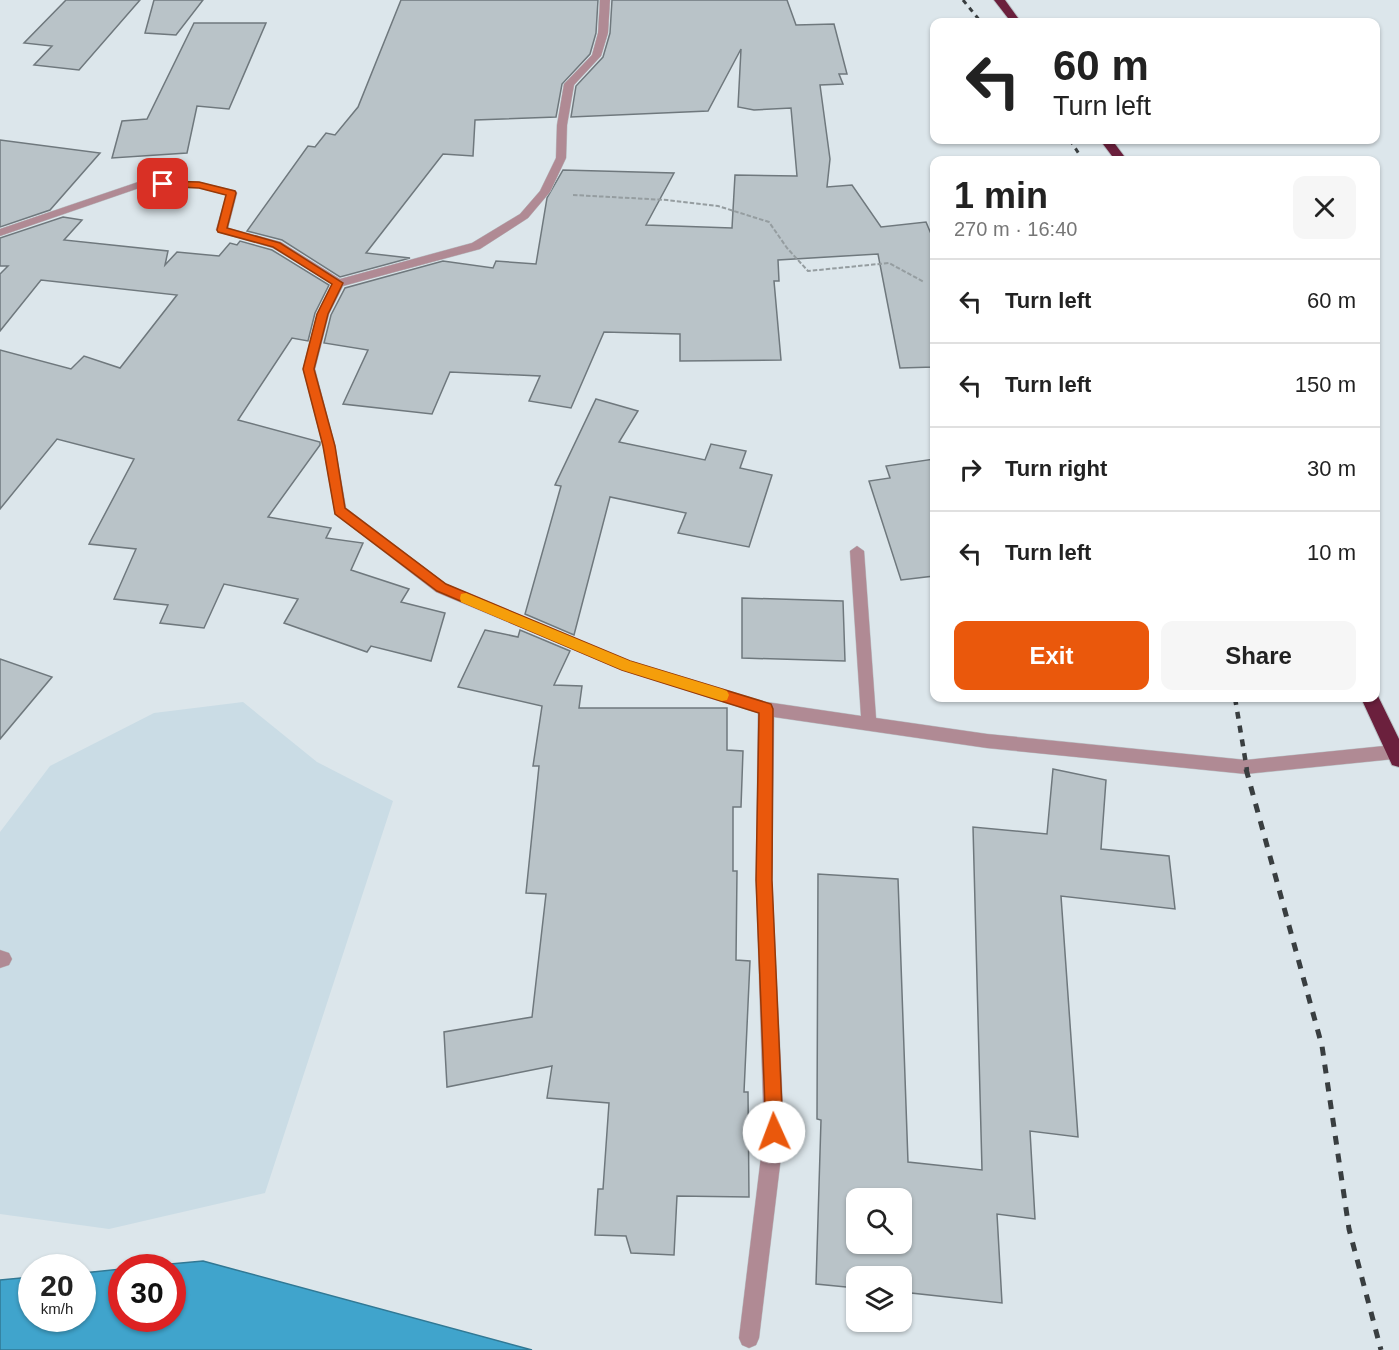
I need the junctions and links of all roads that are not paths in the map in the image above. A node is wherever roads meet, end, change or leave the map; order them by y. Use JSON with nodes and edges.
{"nodes":[{"id":1,"x":604,"y":0,"type":"edge"},
{"id":2,"x":999,"y":0,"type":"edge"},
{"id":3,"x":1013,"y":18,"type":"edge"},
{"id":4,"x":0,"y":233,"type":"edge"},
{"id":5,"x":338,"y":283,"type":"junction"},
{"id":6,"x":857,"y":551,"type":"dead end"},
{"id":7,"x":1372,"y":702,"type":"edge"},
{"id":8,"x":766,"y":709,"type":"junction"},
{"id":9,"x":869,"y":725,"type":"junction"},
{"id":10,"x":1397,"y":755,"type":"edge"},
{"id":11,"x":749,"y":1338,"type":"dead end"}],
"edges":[{"from":1,"to":5,"type":"street"},
{"from":2,"to":3,"type":"highway"},
{"from":4,"to":5,"type":"street"},
{"from":5,"to":8,"type":"street"},
{"from":6,"to":9,"type":"street"},
{"from":7,"to":10,"type":"highway"},
{"from":8,"to":9,"type":"street"},
{"from":8,"to":11,"type":"street"},
{"from":9,"to":10,"type":"street"}]}
